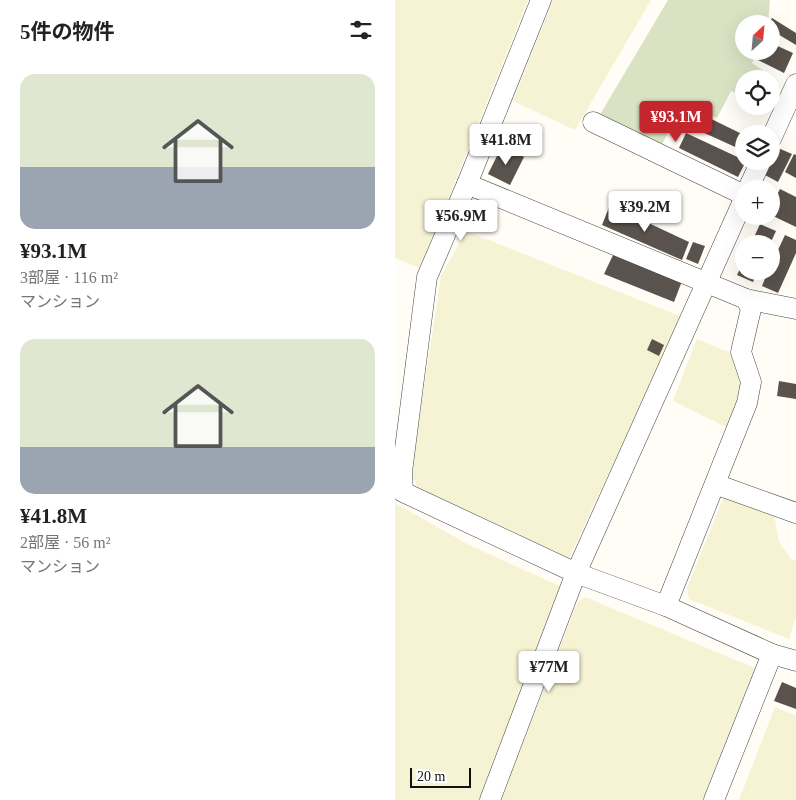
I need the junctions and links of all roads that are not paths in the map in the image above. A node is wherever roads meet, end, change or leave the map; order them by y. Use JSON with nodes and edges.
{"nodes":[{"id":1,"x":541,"y":0,"type":"edge"},
{"id":2,"x":796,"y":84,"type":"edge"},
{"id":3,"x":593,"y":122,"type":"dead end"},
{"id":4,"x":777,"y":125,"type":"edge"},
{"id":5,"x":467,"y":184,"type":"junction"},
{"id":6,"x":735,"y":191,"type":"edge"},
{"id":7,"x":735,"y":218,"type":"edge"},
{"id":8,"x":705,"y":282,"type":"junction"},
{"id":9,"x":746,"y":299,"type":"junction"},
{"id":10,"x":796,"y":309,"type":"edge"},
{"id":11,"x":715,"y":484,"type":"junction"},
{"id":12,"x":796,"y":514,"type":"edge"},
{"id":13,"x":576,"y":573,"type":"junction"},
{"id":14,"x":666,"y":606,"type":"junction"},
{"id":15,"x":772,"y":654,"type":"junction"},
{"id":16,"x":796,"y":661,"type":"edge"},
{"id":17,"x":490,"y":800,"type":"edge"},
{"id":18,"x":714,"y":800,"type":"edge"}],
"edges":[{"from":1,"to":5,"type":"street"},
{"from":2,"to":4,"type":"street"},
{"from":3,"to":6,"type":"street"},
{"from":5,"to":8,"type":"street"},
{"from":5,"to":13,"type":"street"},
{"from":7,"to":8,"type":"street"},
{"from":8,"to":9,"type":"street"},
{"from":8,"to":13,"type":"street"},
{"from":9,"to":10,"type":"street"},
{"from":9,"to":11,"type":"street"},
{"from":11,"to":12,"type":"street"},
{"from":11,"to":14,"type":"street"},
{"from":13,"to":14,"type":"street"},
{"from":13,"to":17,"type":"street"},
{"from":14,"to":15,"type":"street"},
{"from":15,"to":16,"type":"street"},
{"from":15,"to":18,"type":"street"}]}
